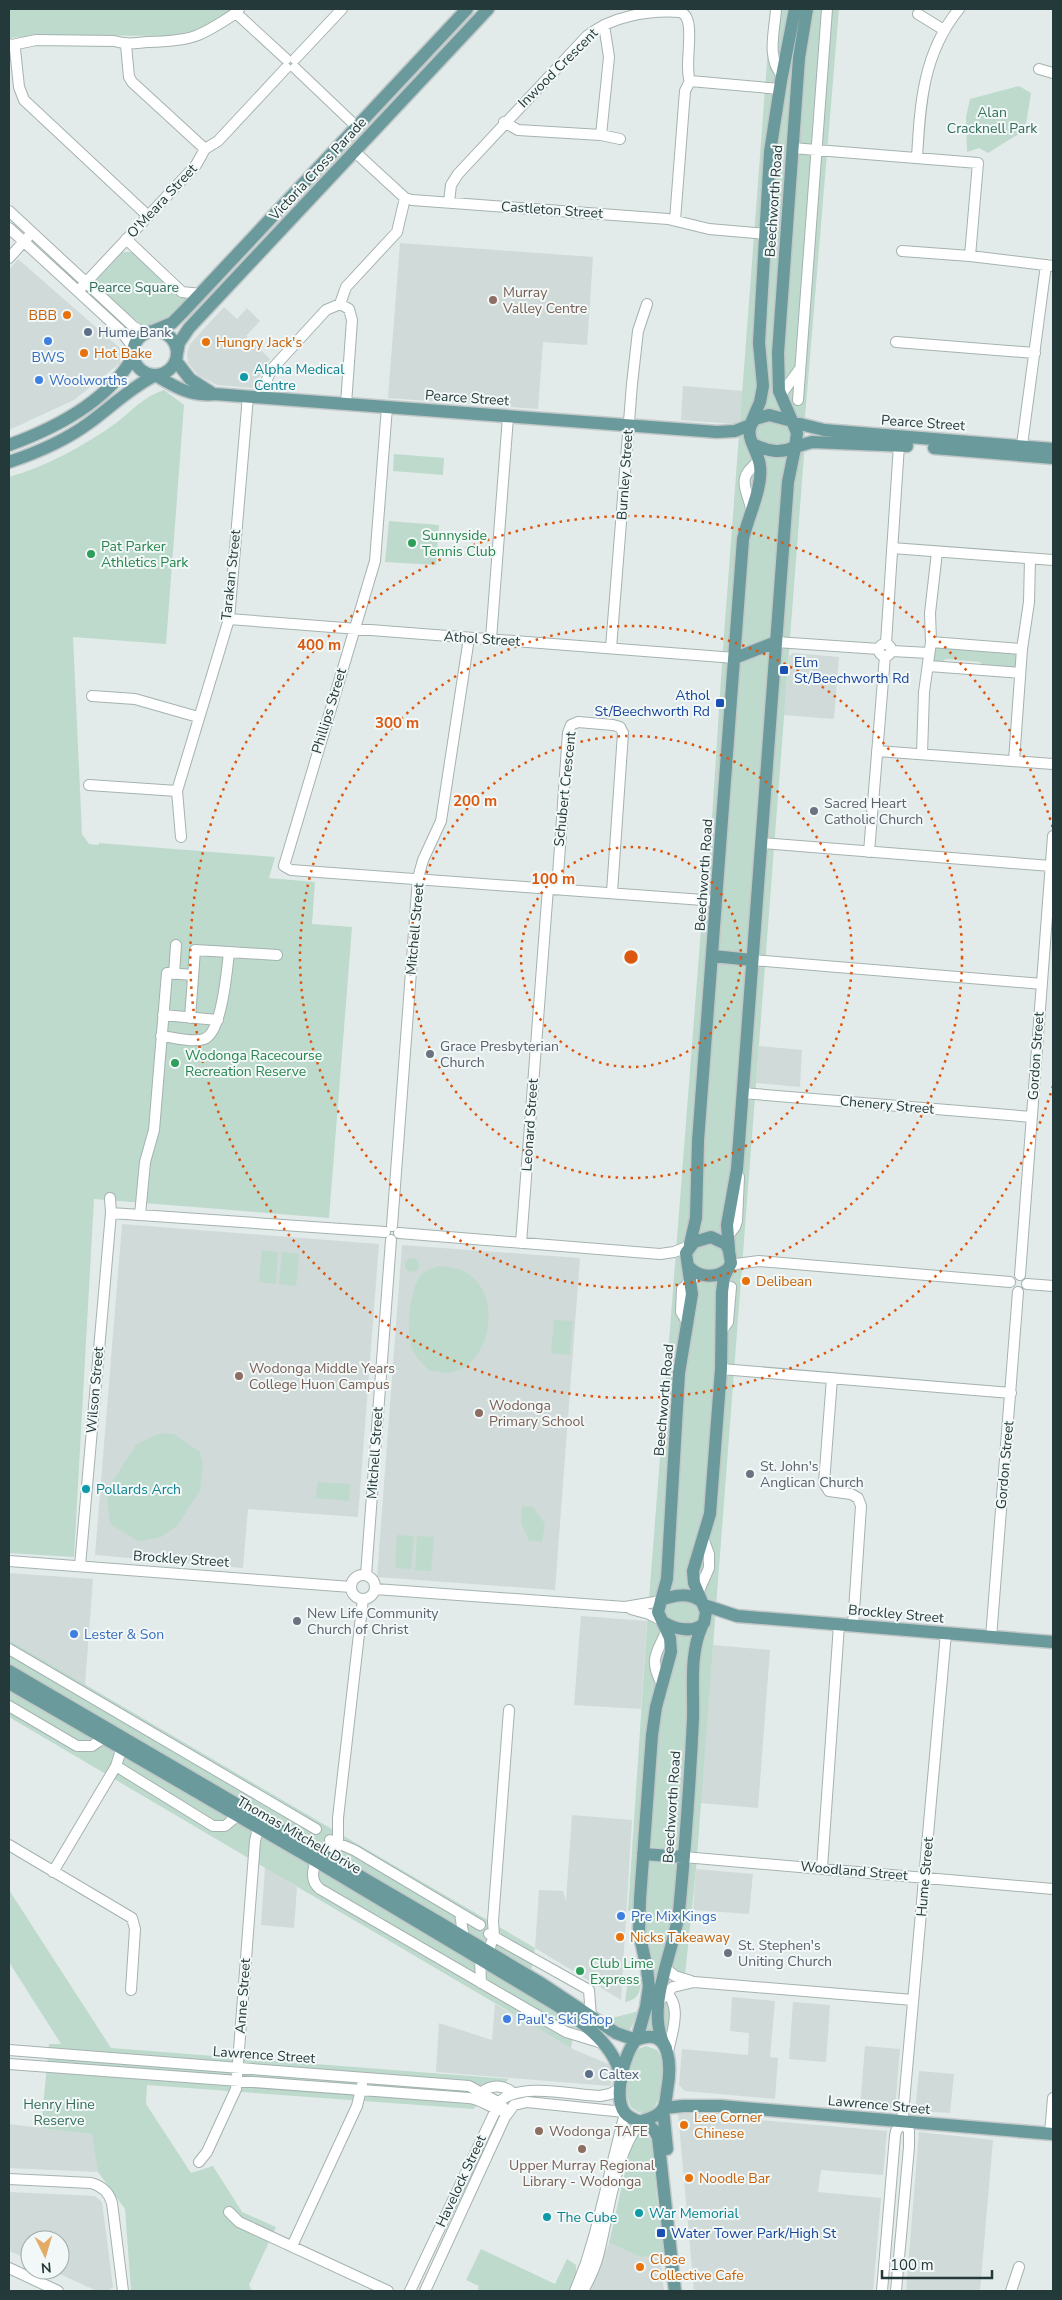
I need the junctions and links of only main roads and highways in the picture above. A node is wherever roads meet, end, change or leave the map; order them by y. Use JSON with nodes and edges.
{"nodes":[{"id":1,"x":468,"y":9,"type":"edge"},
{"id":2,"x":488,"y":9,"type":"edge"},
{"id":3,"x":795,"y":9,"type":"edge"},
{"id":4,"x":807,"y":9,"type":"edge"},
{"id":5,"x":357,"y":127,"type":"junction"},
{"id":6,"x":369,"y":137,"type":"junction"},
{"id":7,"x":792,"y":148,"type":"junction"},
{"id":8,"x":770,"y":152,"type":"junction"},
{"id":9,"x":150,"y":332,"type":"junction"},
{"id":10,"x":133,"y":352,"type":"junction"},
{"id":11,"x":176,"y":358,"type":"junction"},
{"id":12,"x":156,"y":376,"type":"junction"},
{"id":13,"x":214,"y":394,"type":"junction"},
{"id":14,"x":792,"y":422,"type":"junction"},
{"id":15,"x":751,"y":424,"type":"junction"},
{"id":16,"x":717,"y":432,"type":"junction"},
{"id":17,"x":900,"y":441,"type":"junction"},
{"id":18,"x":752,"y":444,"type":"junction"},
{"id":19,"x":9,"y":445,"type":"edge"},
{"id":20,"x":795,"y":447,"type":"junction"},
{"id":21,"x":1053,"y":448,"type":"edge"},
{"id":22,"x":1022,"y":450,"type":"junction"},
{"id":23,"x":1053,"y":458,"type":"edge"},
{"id":24,"x":9,"y":462,"type":"edge"},
{"id":25,"x":776,"y":642,"type":"junction"},
{"id":26,"x":735,"y":658,"type":"junction"},
{"id":27,"x":713,"y":956,"type":"junction"},
{"id":28,"x":752,"y":960,"type":"junction"},
{"id":29,"x":690,"y":1245,"type":"junction"},
{"id":30,"x":729,"y":1245,"type":"junction"},
{"id":31,"x":688,"y":1266,"type":"junction"},
{"id":32,"x":729,"y":1267,"type":"junction"},
{"id":33,"x":702,"y":1600,"type":"junction"},
{"id":34,"x":661,"y":1601,"type":"junction"},
{"id":35,"x":737,"y":1616,"type":"junction"},
{"id":36,"x":663,"y":1624,"type":"junction"},
{"id":37,"x":703,"y":1624,"type":"junction"},
{"id":38,"x":1053,"y":1642,"type":"edge"},
{"id":39,"x":9,"y":1671,"type":"edge"},
{"id":40,"x":9,"y":1683,"type":"edge"},
{"id":41,"x":24,"y":1685,"type":"junction"},
{"id":42,"x":264,"y":1827,"type":"junction"},
{"id":43,"x":643,"y":1854,"type":"junction"},
{"id":44,"x":323,"y":1857,"type":"junction"},
{"id":45,"x":684,"y":1857,"type":"junction"},
{"id":46,"x":451,"y":1936,"type":"junction"},
{"id":47,"x":484,"y":1955,"type":"junction"},
{"id":48,"x":637,"y":2040,"type":"junction"},
{"id":49,"x":667,"y":2050,"type":"junction"},
{"id":50,"x":668,"y":2083,"type":"junction"},
{"id":51,"x":621,"y":2084,"type":"junction"},
{"id":52,"x":701,"y":2106,"type":"junction"},
{"id":53,"x":664,"y":2109,"type":"junction"},
{"id":54,"x":641,"y":2121,"type":"junction"},
{"id":55,"x":1052,"y":2134,"type":"edge"},
{"id":56,"x":675,"y":2291,"type":"edge"},
{"id":57,"x":681,"y":2291,"type":"edge"}],
"edges":[{"from":1,"to":5,"type":"main road","name":"Victoria Cross Parade"},
{"from":2,"to":6,"type":"main road","name":"Victoria Cross Parade"},
{"from":3,"to":8,"type":"main road","name":"Beechworth Road"},
{"from":4,"to":7,"type":"main road","name":"Beechworth Road"},
{"from":5,"to":6,"type":"main road"},
{"from":5,"to":9,"type":"main road","name":"Victoria Cross Parade"},
{"from":6,"to":11,"type":"main road","name":"Victoria Cross Parade"},
{"from":7,"to":8,"type":"main road"},
{"from":7,"to":14,"type":"main road","name":"Beechworth Road"},
{"from":8,"to":15,"type":"main road","name":"Beechworth Road"},
{"from":9,"to":10,"type":"main road"},
{"from":9,"to":11,"type":"main road"},
{"from":10,"to":12,"type":"main road"},
{"from":10,"to":19,"type":"main road"},
{"from":11,"to":12,"type":"main road"},
{"from":11,"to":13,"type":"main road","name":"Pearce Street"},
{"from":12,"to":13,"type":"main road","name":"Pearce Street"},
{"from":12,"to":24,"type":"main road"},
{"from":13,"to":16,"type":"main road","name":"Pearce Street"},
{"from":14,"to":15,"type":"main road"},
{"from":14,"to":17,"type":"main road","name":"Pearce Street"},
{"from":14,"to":20,"type":"main road"},
{"from":15,"to":16,"type":"main road","name":"Pearce Street"},
{"from":15,"to":18,"type":"main road"},
{"from":16,"to":18,"type":"main road","name":"Pearce Street"},
{"from":17,"to":20,"type":"main road","name":"Pearce Street"},
{"from":17,"to":22,"type":"main road","name":"Pearce Street"},
{"from":18,"to":20,"type":"main road"},
{"from":18,"to":26,"type":"main road","name":"Beechworth Road"},
{"from":20,"to":25,"type":"main road"},
{"from":21,"to":22,"type":"main road","name":"Pearce Street"},
{"from":22,"to":23,"type":"main road","name":"Pearce Street"},
{"from":25,"to":26,"type":"main road"},
{"from":25,"to":28,"type":"main road"},
{"from":26,"to":27,"type":"main road","name":"Beechworth Road"},
{"from":27,"to":28,"type":"main road"},
{"from":27,"to":29,"type":"main road","name":"Beechworth Road"},
{"from":28,"to":30,"type":"main road"},
{"from":29,"to":30,"type":"main road"},
{"from":29,"to":31,"type":"main road"},
{"from":30,"to":32,"type":"main road"},
{"from":31,"to":32,"type":"main road"},
{"from":31,"to":34,"type":"main road","name":"Beechworth Road"},
{"from":32,"to":33,"type":"main road"},
{"from":33,"to":34,"type":"main road"},
{"from":33,"to":35,"type":"main road","name":"Brockley Street"},
{"from":33,"to":37,"type":"main road"},
{"from":34,"to":36,"type":"main road"},
{"from":35,"to":37,"type":"main road","name":"Brockley Street"},
{"from":35,"to":38,"type":"main road","name":"Brockley Street"},
{"from":36,"to":37,"type":"main road"},
{"from":36,"to":43,"type":"main road","name":"Beechworth Road"},
{"from":37,"to":45,"type":"main road","name":"Beechworth Road"},
{"from":39,"to":41,"type":"main road","name":"Thomas Mitchell Drive"},
{"from":40,"to":41,"type":"main road","name":"Thomas Mitchell Drive"},
{"from":41,"to":42,"type":"main road","name":"Thomas Mitchell Drive"},
{"from":42,"to":44,"type":"main road","name":"Thomas Mitchell Drive"},
{"from":42,"to":44,"type":"main road","name":"Thomas Mitchell Drive"},
{"from":43,"to":45,"type":"main road"},
{"from":43,"to":48,"type":"main road","name":"Beechworth Road"},
{"from":44,"to":46,"type":"main road","name":"Thomas Mitchell Drive"},
{"from":45,"to":49,"type":"main road","name":"Beechworth Road"},
{"from":46,"to":47,"type":"main road","name":"Thomas Mitchell Drive"},
{"from":46,"to":47,"type":"main road","name":"Thomas Mitchell Drive"},
{"from":47,"to":48,"type":"main road","name":"Thomas Mitchell Drive"},
{"from":47,"to":51,"type":"main road","name":"Thomas Mitchell Drive"},
{"from":48,"to":49,"type":"main road"},
{"from":48,"to":51,"type":"main road"},
{"from":49,"to":50,"type":"main road"},
{"from":50,"to":52,"type":"main road","name":"Lawrence Street"},
{"from":50,"to":53,"type":"main road"},
{"from":51,"to":54,"type":"main road"},
{"from":52,"to":53,"type":"main road","name":"Lawrence Street"},
{"from":52,"to":55,"type":"main road","name":"Lawrence Street"},
{"from":53,"to":54,"type":"main road"},
{"from":53,"to":57,"type":"main road"},
{"from":54,"to":56,"type":"main road"}]}
